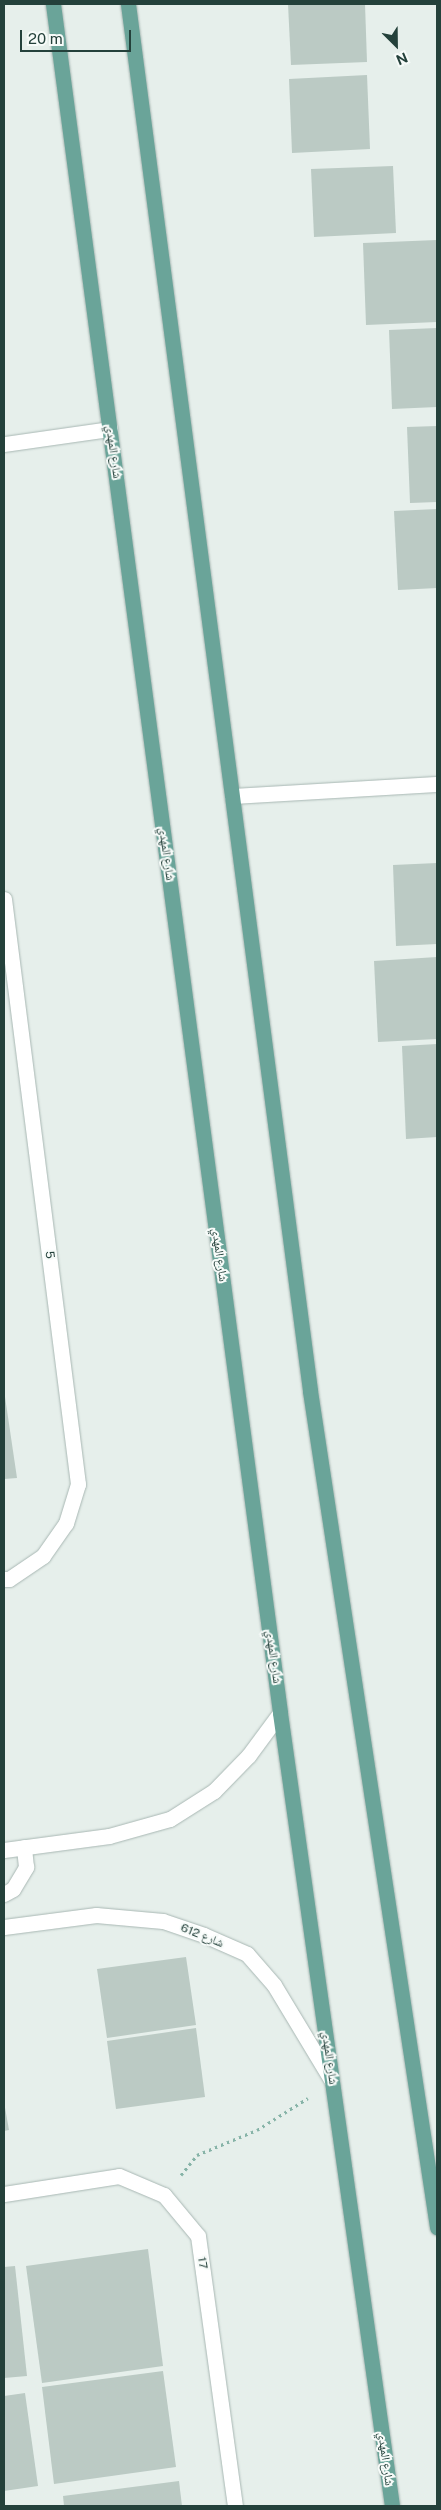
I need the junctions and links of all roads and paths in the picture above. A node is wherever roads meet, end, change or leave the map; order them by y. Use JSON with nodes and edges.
{"nodes":[{"id":1,"x":53,"y":4,"type":"edge"},
{"id":2,"x":128,"y":4,"type":"edge"},
{"id":3,"x":110,"y":429,"type":"junction"},
{"id":4,"x":4,"y":444,"type":"edge"},
{"id":5,"x":437,"y":784,"type":"edge"},
{"id":6,"x":232,"y":796,"type":"junction"},
{"id":7,"x":4,"y":899,"type":"edge"},
{"id":8,"x":4,"y":1579,"type":"edge"},
{"id":9,"x":280,"y":1713,"type":"junction"},
{"id":10,"x":24,"y":1847,"type":"junction"},
{"id":11,"x":4,"y":1850,"type":"edge"},
{"id":12,"x":4,"y":1894,"type":"edge"},
{"id":13,"x":4,"y":1927,"type":"edge"},
{"id":14,"x":333,"y":2082,"type":"junction"},
{"id":15,"x":4,"y":2194,"type":"edge"},
{"id":16,"x":164,"y":2195,"type":"junction"},
{"id":17,"x":437,"y":2227,"type":"edge"},
{"id":18,"x":235,"y":2506,"type":"edge"},
{"id":19,"x":392,"y":2506,"type":"edge"}],
"edges":[{"from":1,"to":3,"type":"main road","name":"شارع المهدي"},
{"from":2,"to":6,"type":"main road"},
{"from":3,"to":4,"type":"street"},
{"from":3,"to":9,"type":"main road","name":"شارع المهدي"},
{"from":5,"to":6,"type":"street"},
{"from":6,"to":17,"type":"main road"},
{"from":7,"to":8,"type":"street","name":"5"},
{"from":9,"to":10,"type":"street"},
{"from":9,"to":14,"type":"main road","name":"شارع المهدي"},
{"from":10,"to":11,"type":"street"},
{"from":10,"to":12,"type":"street"},
{"from":13,"to":14,"type":"street","name":"شارع 612"},
{"from":14,"to":16,"type":"path"},
{"from":14,"to":19,"type":"main road","name":"شارع المهدي"},
{"from":15,"to":16,"type":"street","name":"17"},
{"from":16,"to":18,"type":"street","name":"17"}]}
